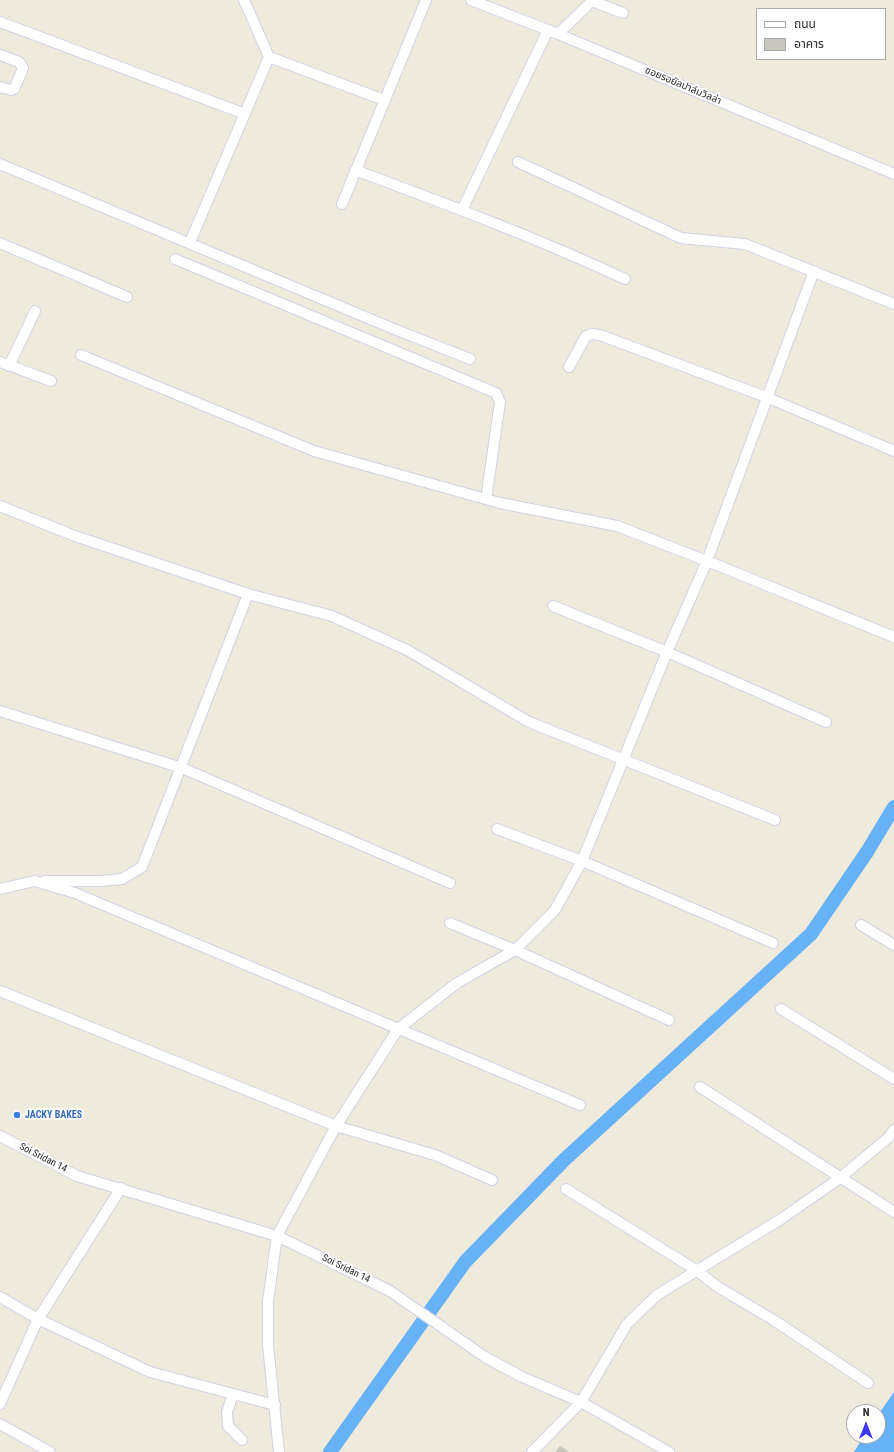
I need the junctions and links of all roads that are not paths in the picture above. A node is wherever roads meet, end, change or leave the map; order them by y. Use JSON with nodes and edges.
{"nodes":[{"id":1,"x":244,"y":0,"type":"edge"},
{"id":2,"x":426,"y":0,"type":"edge"},
{"id":3,"x":471,"y":0,"type":"edge"},
{"id":4,"x":623,"y":13,"type":"dead end"},
{"id":5,"x":0,"y":22,"type":"edge"},
{"id":6,"x":548,"y":30,"type":"junction"},
{"id":7,"x":558,"y":34,"type":"junction"},
{"id":8,"x":0,"y":55,"type":"edge"},
{"id":9,"x":269,"y":57,"type":"junction"},
{"id":10,"x":0,"y":87,"type":"edge"},
{"id":11,"x":384,"y":100,"type":"junction"},
{"id":12,"x":245,"y":114,"type":"junction"},
{"id":13,"x":518,"y":162,"type":"dead end"},
{"id":14,"x":0,"y":164,"type":"edge"},
{"id":15,"x":355,"y":170,"type":"junction"},
{"id":16,"x":894,"y":174,"type":"edge"},
{"id":17,"x":342,"y":204,"type":"dead end"},
{"id":18,"x":462,"y":210,"type":"junction"},
{"id":19,"x":190,"y":242,"type":"junction"},
{"id":20,"x":0,"y":243,"type":"edge"},
{"id":21,"x":175,"y":259,"type":"dead end"},
{"id":22,"x":814,"y":271,"type":"junction"},
{"id":23,"x":625,"y":280,"type":"dead end"},
{"id":24,"x":127,"y":297,"type":"dead end"},
{"id":25,"x":894,"y":304,"type":"edge"},
{"id":26,"x":35,"y":311,"type":"dead end"},
{"id":27,"x":81,"y":355,"type":"dead end"},
{"id":28,"x":470,"y":359,"type":"dead end"},
{"id":29,"x":5,"y":364,"type":"edge"},
{"id":30,"x":569,"y":367,"type":"dead end"},
{"id":31,"x":51,"y":381,"type":"dead end"},
{"id":32,"x":766,"y":397,"type":"junction"},
{"id":33,"x":894,"y":451,"type":"edge"},
{"id":34,"x":486,"y":499,"type":"junction"},
{"id":35,"x":0,"y":506,"type":"edge"},
{"id":36,"x":707,"y":561,"type":"junction"},
{"id":37,"x":248,"y":594,"type":"junction"},
{"id":38,"x":553,"y":606,"type":"dead end"},
{"id":39,"x":894,"y":637,"type":"edge"},
{"id":40,"x":667,"y":652,"type":"junction"},
{"id":41,"x":0,"y":711,"type":"edge"},
{"id":42,"x":826,"y":722,"type":"dead end"},
{"id":43,"x":623,"y":760,"type":"junction"},
{"id":44,"x":182,"y":768,"type":"junction"},
{"id":45,"x":776,"y":820,"type":"dead end"},
{"id":46,"x":498,"y":829,"type":"dead end"},
{"id":47,"x":582,"y":861,"type":"junction"},
{"id":48,"x":35,"y":881,"type":"junction"},
{"id":49,"x":450,"y":882,"type":"dead end"},
{"id":50,"x":0,"y":889,"type":"edge"},
{"id":51,"x":450,"y":924,"type":"dead end"},
{"id":52,"x":861,"y":925,"type":"dead end"},
{"id":53,"x":773,"y":943,"type":"dead end"},
{"id":54,"x":894,"y":945,"type":"edge"},
{"id":55,"x":515,"y":950,"type":"junction"},
{"id":56,"x":0,"y":990,"type":"edge"},
{"id":57,"x":781,"y":1009,"type":"dead end"},
{"id":58,"x":669,"y":1020,"type":"dead end"},
{"id":59,"x":398,"y":1029,"type":"junction"},
{"id":60,"x":894,"y":1079,"type":"edge"},
{"id":61,"x":700,"y":1087,"type":"dead end"},
{"id":62,"x":580,"y":1105,"type":"dead end"},
{"id":63,"x":336,"y":1126,"type":"junction"},
{"id":64,"x":894,"y":1130,"type":"edge"},
{"id":65,"x":0,"y":1136,"type":"edge"},
{"id":66,"x":840,"y":1178,"type":"junction"},
{"id":67,"x":492,"y":1180,"type":"dead end"},
{"id":68,"x":121,"y":1188,"type":"junction"},
{"id":69,"x":566,"y":1189,"type":"dead end"},
{"id":70,"x":894,"y":1212,"type":"edge"},
{"id":71,"x":277,"y":1236,"type":"junction"},
{"id":72,"x":696,"y":1270,"type":"junction"},
{"id":73,"x":0,"y":1297,"type":"edge"},
{"id":74,"x":38,"y":1319,"type":"junction"},
{"id":75,"x":868,"y":1383,"type":"dead end"},
{"id":76,"x":233,"y":1394,"type":"junction"},
{"id":77,"x":581,"y":1402,"type":"junction"},
{"id":78,"x":0,"y":1404,"type":"edge"},
{"id":79,"x":275,"y":1405,"type":"junction"},
{"id":80,"x":0,"y":1424,"type":"edge"},
{"id":81,"x":242,"y":1440,"type":"dead end"},
{"id":82,"x":50,"y":1452,"type":"edge"},
{"id":83,"x":279,"y":1452,"type":"edge"},
{"id":84,"x":532,"y":1452,"type":"edge"},
{"id":85,"x":669,"y":1452,"type":"edge"}],
"edges":[{"from":1,"to":9,"type":"street"},
{"from":2,"to":11,"type":"street"},
{"from":3,"to":6,"type":"street","name":"ซอยรอยัลปาล์มวิลล่า"},
{"from":4,"to":7,"type":"street"},
{"from":5,"to":12,"type":"street"},
{"from":6,"to":7,"type":"street","name":"ซอยรอยัลปาล์มวิลล่า"},
{"from":6,"to":18,"type":"street"},
{"from":7,"to":16,"type":"street","name":"ซอยรอยัลปาล์มวิลล่า"},
{"from":8,"to":10,"type":"street"},
{"from":9,"to":11,"type":"street"},
{"from":9,"to":12,"type":"street"},
{"from":11,"to":15,"type":"street"},
{"from":12,"to":19,"type":"street"},
{"from":13,"to":22,"type":"street"},
{"from":14,"to":19,"type":"street"},
{"from":15,"to":17,"type":"street"},
{"from":15,"to":18,"type":"street"},
{"from":18,"to":23,"type":"street"},
{"from":19,"to":28,"type":"street"},
{"from":20,"to":24,"type":"street"},
{"from":21,"to":34,"type":"street"},
{"from":22,"to":25,"type":"street"},
{"from":22,"to":32,"type":"street"},
{"from":26,"to":29,"type":"street"},
{"from":27,"to":34,"type":"street"},
{"from":29,"to":31,"type":"street"},
{"from":30,"to":32,"type":"street"},
{"from":32,"to":33,"type":"street"},
{"from":32,"to":36,"type":"street"},
{"from":34,"to":36,"type":"street"},
{"from":35,"to":37,"type":"street"},
{"from":36,"to":39,"type":"street"},
{"from":36,"to":40,"type":"street"},
{"from":37,"to":43,"type":"street"},
{"from":37,"to":44,"type":"street"},
{"from":38,"to":40,"type":"street"},
{"from":40,"to":42,"type":"street"},
{"from":40,"to":43,"type":"street"},
{"from":41,"to":44,"type":"street"},
{"from":43,"to":45,"type":"street"},
{"from":43,"to":47,"type":"street"},
{"from":44,"to":48,"type":"street"},
{"from":44,"to":49,"type":"street"},
{"from":46,"to":47,"type":"street"},
{"from":47,"to":53,"type":"street"},
{"from":47,"to":55,"type":"street"},
{"from":48,"to":50,"type":"street"},
{"from":48,"to":59,"type":"street"},
{"from":51,"to":55,"type":"street"},
{"from":52,"to":54,"type":"street"},
{"from":55,"to":58,"type":"street"},
{"from":55,"to":59,"type":"street"},
{"from":56,"to":63,"type":"street"},
{"from":57,"to":60,"type":"street"},
{"from":59,"to":62,"type":"street"},
{"from":59,"to":63,"type":"street"},
{"from":61,"to":66,"type":"street"},
{"from":63,"to":67,"type":"street"},
{"from":63,"to":71,"type":"street"},
{"from":64,"to":66,"type":"street"},
{"from":65,"to":68,"type":"street","name":"Soi Sridan 14"},
{"from":66,"to":70,"type":"street"},
{"from":66,"to":72,"type":"street"},
{"from":68,"to":71,"type":"street","name":"Soi Sridan 14"},
{"from":68,"to":74,"type":"street"},
{"from":69,"to":72,"type":"street"},
{"from":71,"to":77,"type":"street","name":"Soi Sridan 14"},
{"from":71,"to":79,"type":"street"},
{"from":72,"to":75,"type":"street"},
{"from":72,"to":77,"type":"street"},
{"from":73,"to":74,"type":"street"},
{"from":74,"to":76,"type":"street"},
{"from":74,"to":78,"type":"street"},
{"from":76,"to":79,"type":"street"},
{"from":76,"to":81,"type":"street"},
{"from":77,"to":84,"type":"street"},
{"from":77,"to":85,"type":"street","name":"Soi Sridan 14"},
{"from":79,"to":83,"type":"street"},
{"from":80,"to":82,"type":"street"}]}
